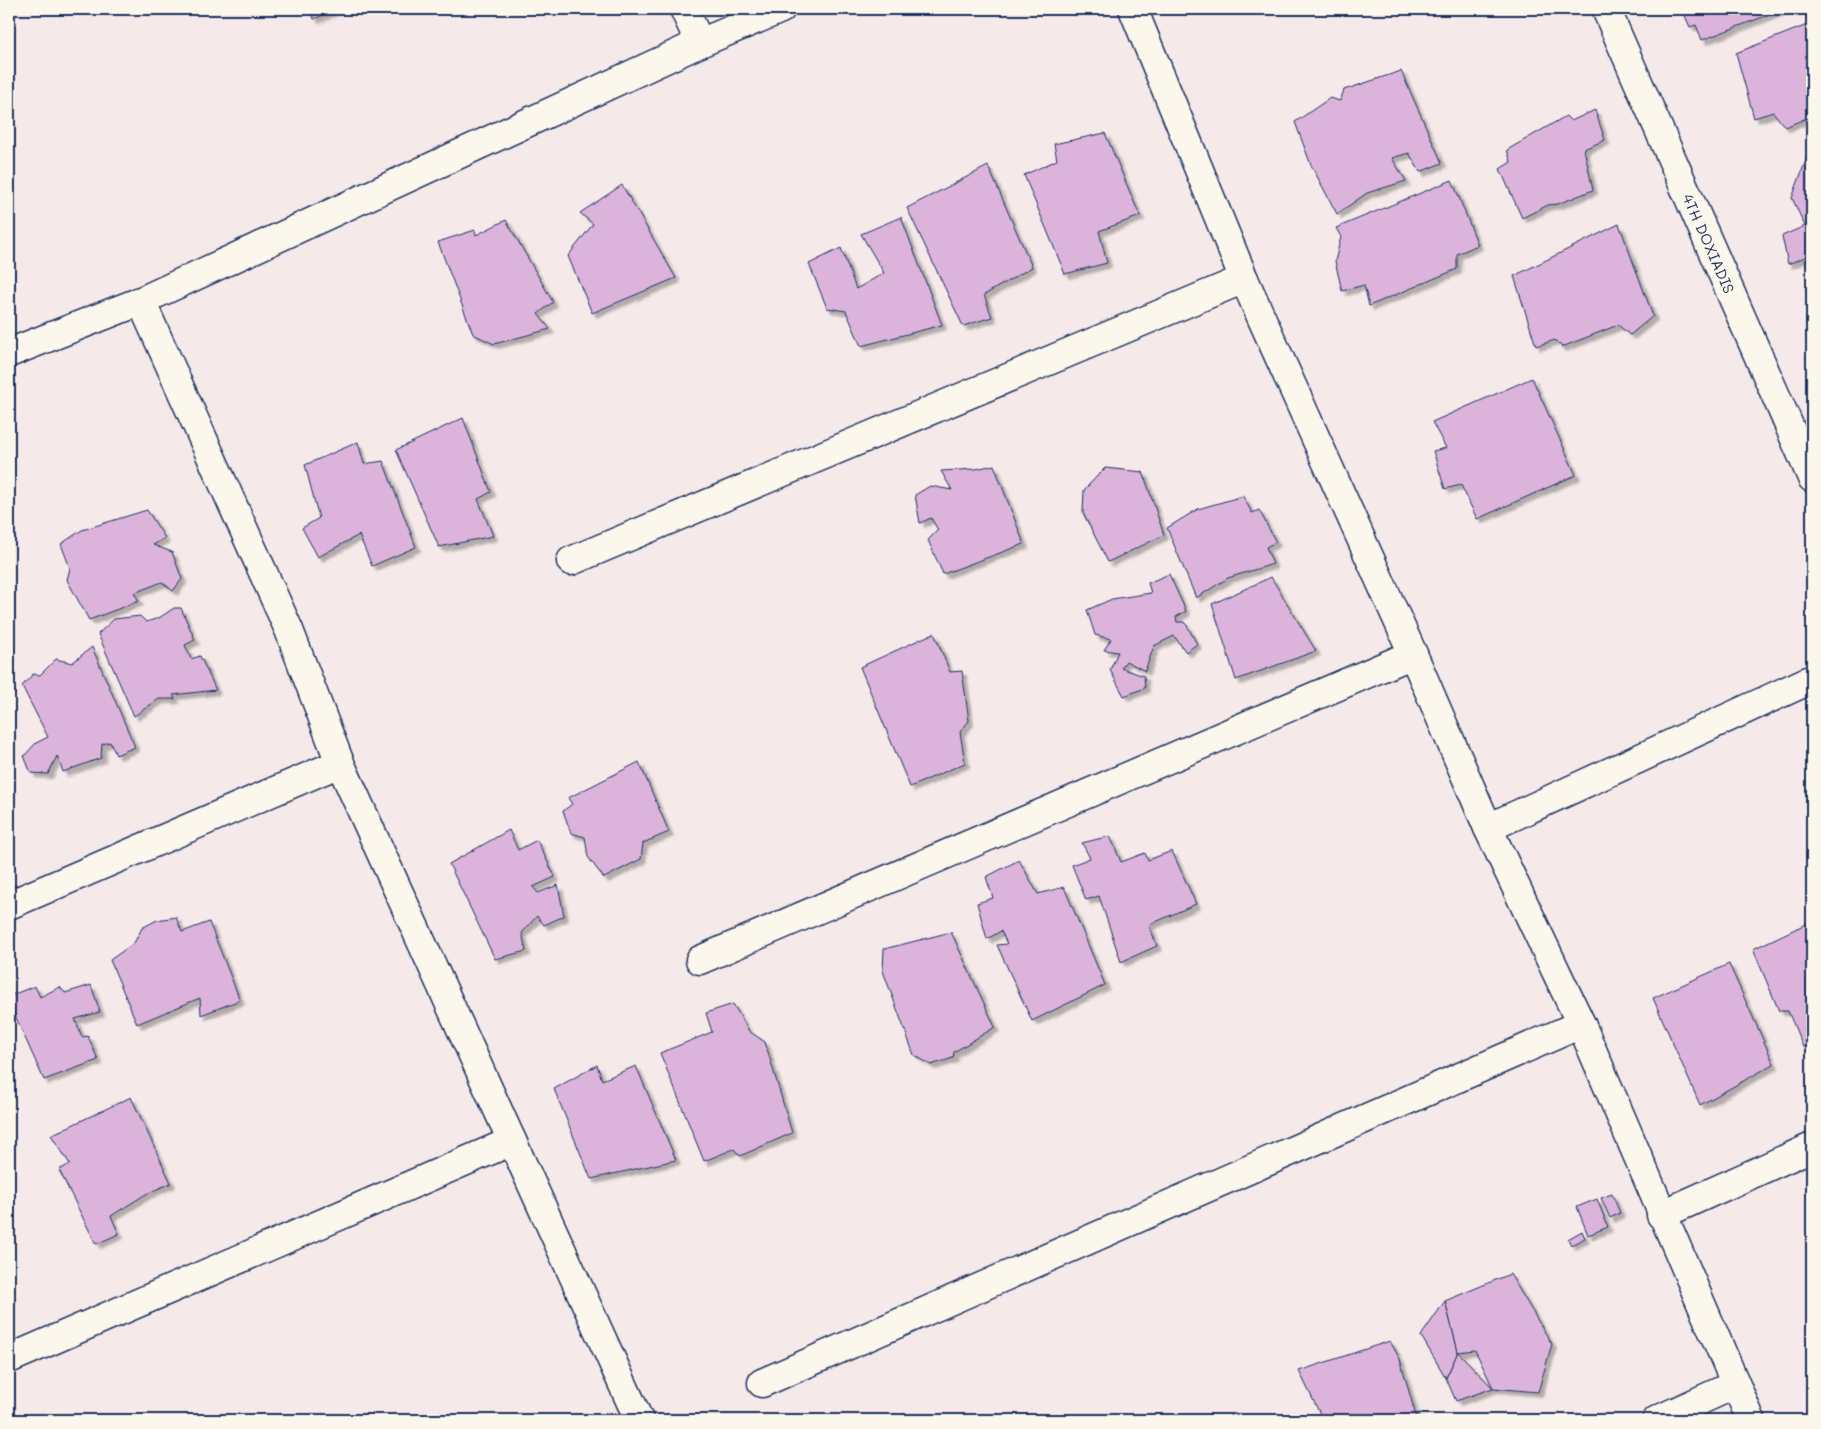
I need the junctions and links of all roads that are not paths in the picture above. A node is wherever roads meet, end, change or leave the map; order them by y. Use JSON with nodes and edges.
{"nodes":[{"id":1,"x":684,"y":9,"type":"edge"},
{"id":2,"x":781,"y":9,"type":"edge"},
{"id":3,"x":1133,"y":9,"type":"edge"},
{"id":4,"x":1606,"y":9,"type":"edge"},
{"id":5,"x":700,"y":43,"type":"junction"},
{"id":6,"x":1244,"y":279,"type":"junction"},
{"id":7,"x":141,"y":301,"type":"junction"},
{"id":8,"x":9,"y":353,"type":"edge"},
{"id":9,"x":1812,"y":478,"type":"edge"},
{"id":10,"x":571,"y":562,"type":"dead end"},
{"id":11,"x":1413,"y":654,"type":"junction"},
{"id":12,"x":1812,"y":679,"type":"edge"},
{"id":13,"x":340,"y":763,"type":"junction"},
{"id":14,"x":1488,"y":828,"type":"junction"},
{"id":15,"x":9,"y":904,"type":"edge"},
{"id":16,"x":700,"y":960,"type":"dead end"},
{"id":17,"x":1581,"y":1024,"type":"junction"},
{"id":18,"x":512,"y":1141,"type":"junction"},
{"id":19,"x":1812,"y":1147,"type":"edge"},
{"id":20,"x":1661,"y":1215,"type":"junction"},
{"id":21,"x":9,"y":1359,"type":"edge"},
{"id":22,"x":762,"y":1382,"type":"dead end"},
{"id":23,"x":1734,"y":1385,"type":"junction"},
{"id":24,"x":639,"y":1420,"type":"edge"},
{"id":25,"x":1657,"y":1420,"type":"edge"},
{"id":26,"x":1751,"y":1420,"type":"edge"}],
"edges":[{"from":1,"to":5,"type":"street"},
{"from":2,"to":5,"type":"street"},
{"from":3,"to":6,"type":"street"},
{"from":4,"to":9,"type":"street","name":"4TH DOXIADIS"},
{"from":5,"to":7,"type":"street"},
{"from":6,"to":10,"type":"street"},
{"from":6,"to":11,"type":"street"},
{"from":7,"to":8,"type":"street"},
{"from":7,"to":13,"type":"street"},
{"from":11,"to":14,"type":"street"},
{"from":11,"to":16,"type":"street"},
{"from":12,"to":14,"type":"street"},
{"from":13,"to":15,"type":"street"},
{"from":13,"to":18,"type":"street"},
{"from":14,"to":17,"type":"street"},
{"from":17,"to":20,"type":"street"},
{"from":17,"to":22,"type":"street"},
{"from":18,"to":21,"type":"street"},
{"from":18,"to":24,"type":"street"},
{"from":19,"to":20,"type":"street"},
{"from":20,"to":23,"type":"street"},
{"from":23,"to":25,"type":"street"},
{"from":23,"to":26,"type":"street"}]}
